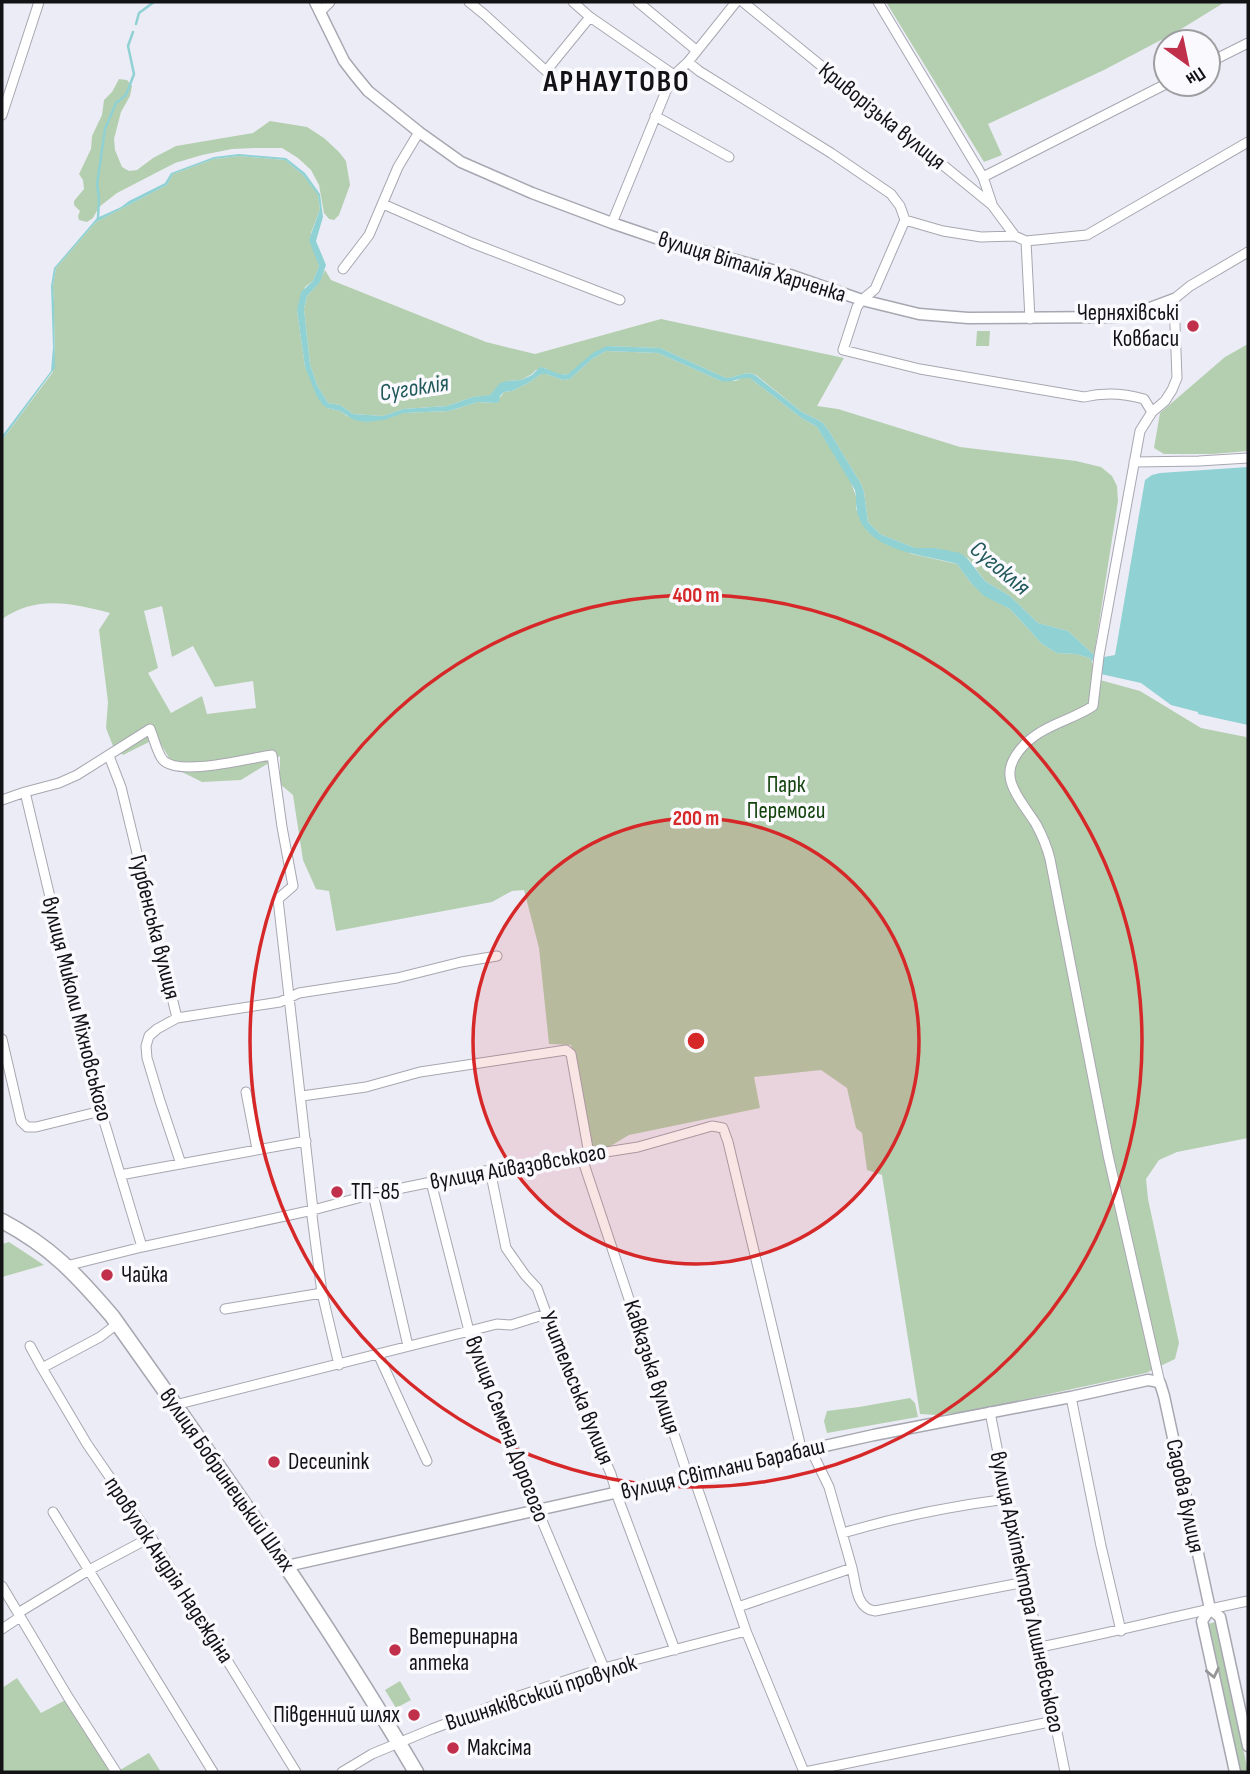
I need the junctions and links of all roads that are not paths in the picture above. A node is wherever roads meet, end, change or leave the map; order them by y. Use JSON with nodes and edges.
{"nodes":[{"id":1,"x":39,"y":2,"type":"edge"},
{"id":2,"x":330,"y":2,"type":"edge"},
{"id":3,"x":469,"y":2,"type":"edge"},
{"id":4,"x":573,"y":2,"type":"edge"},
{"id":5,"x":639,"y":2,"type":"edge"},
{"id":6,"x":736,"y":2,"type":"edge"},
{"id":7,"x":743,"y":2,"type":"edge"},
{"id":8,"x":878,"y":2,"type":"edge"},
{"id":9,"x":318,"y":7,"type":"edge"},
{"id":10,"x":590,"y":17,"type":"junction"},
{"id":11,"x":1248,"y":43,"type":"edge"},
{"id":12,"x":696,"y":50,"type":"junction"},
{"id":13,"x":1222,"y":56,"type":"edge"},
{"id":14,"x":688,"y":62,"type":"junction"},
{"id":15,"x":674,"y":75,"type":"junction"},
{"id":16,"x":1152,"y":91,"type":"edge"},
{"id":17,"x":2,"y":115,"type":"edge"},
{"id":18,"x":656,"y":116,"type":"junction"},
{"id":19,"x":419,"y":132,"type":"junction"},
{"id":20,"x":1248,"y":142,"type":"edge"},
{"id":21,"x":729,"y":158,"type":"dead end"},
{"id":22,"x":983,"y":177,"type":"junction"},
{"id":23,"x":383,"y":204,"type":"junction"},
{"id":24,"x":992,"y":205,"type":"junction"},
{"id":25,"x":905,"y":220,"type":"junction"},
{"id":26,"x":612,"y":223,"type":"junction"},
{"id":27,"x":1015,"y":236,"type":"junction"},
{"id":28,"x":1026,"y":241,"type":"junction"},
{"id":29,"x":1248,"y":253,"type":"edge"},
{"id":30,"x":343,"y":269,"type":"dead end"},
{"id":31,"x":1174,"y":299,"type":"junction"},
{"id":32,"x":620,"y":300,"type":"dead end"},
{"id":33,"x":862,"y":300,"type":"junction"},
{"id":34,"x":1030,"y":319,"type":"junction"},
{"id":35,"x":1152,"y":412,"type":"junction"},
{"id":36,"x":1248,"y":458,"type":"edge"},
{"id":37,"x":1134,"y":462,"type":"junction"},
{"id":38,"x":109,"y":756,"type":"junction"},
{"id":39,"x":25,"y":793,"type":"junction"},
{"id":40,"x":2,"y":800,"type":"edge"},
{"id":41,"x":497,"y":956,"type":"dead end"},
{"id":42,"x":289,"y":998,"type":"junction"},
{"id":43,"x":177,"y":1018,"type":"junction"},
{"id":44,"x":2,"y":1039,"type":"edge"},
{"id":45,"x":246,"y":1092,"type":"dead end"},
{"id":46,"x":302,"y":1096,"type":"junction"},
{"id":47,"x":101,"y":1111,"type":"junction"},
{"id":48,"x":306,"y":1141,"type":"junction"},
{"id":49,"x":257,"y":1149,"type":"junction"},
{"id":50,"x":585,"y":1154,"type":"junction"},
{"id":51,"x":181,"y":1164,"type":"junction"},
{"id":52,"x":490,"y":1170,"type":"junction"},
{"id":53,"x":120,"y":1175,"type":"junction"},
{"id":54,"x":431,"y":1182,"type":"junction"},
{"id":55,"x":373,"y":1194,"type":"junction"},
{"id":56,"x":313,"y":1210,"type":"junction"},
{"id":57,"x":2,"y":1221,"type":"edge"},
{"id":58,"x":142,"y":1247,"type":"junction"},
{"id":59,"x":66,"y":1266,"type":"junction"},
{"id":60,"x":322,"y":1293,"type":"junction"},
{"id":61,"x":225,"y":1309,"type":"dead end"},
{"id":62,"x":546,"y":1314,"type":"junction"},
{"id":63,"x":117,"y":1324,"type":"junction"},
{"id":64,"x":469,"y":1331,"type":"junction"},
{"id":65,"x":30,"y":1346,"type":"dead end"},
{"id":66,"x":408,"y":1346,"type":"junction"},
{"id":67,"x":379,"y":1354,"type":"junction"},
{"id":68,"x":339,"y":1365,"type":"junction"},
{"id":69,"x":42,"y":1368,"type":"junction"},
{"id":70,"x":1160,"y":1383,"type":"junction"},
{"id":71,"x":1071,"y":1397,"type":"junction"},
{"id":72,"x":175,"y":1405,"type":"junction"},
{"id":73,"x":990,"y":1412,"type":"junction"},
{"id":74,"x":806,"y":1451,"type":"junction"},
{"id":75,"x":427,"y":1461,"type":"dead end"},
{"id":76,"x":690,"y":1476,"type":"junction"},
{"id":77,"x":616,"y":1493,"type":"junction"},
{"id":78,"x":1007,"y":1499,"type":"junction"},
{"id":79,"x":537,"y":1509,"type":"junction"},
{"id":80,"x":53,"y":1512,"type":"dead end"},
{"id":81,"x":843,"y":1533,"type":"junction"},
{"id":82,"x":151,"y":1537,"type":"junction"},
{"id":83,"x":287,"y":1566,"type":"junction"},
{"id":84,"x":852,"y":1568,"type":"junction"},
{"id":85,"x":89,"y":1570,"type":"junction"},
{"id":86,"x":1025,"y":1582,"type":"junction"},
{"id":87,"x":2,"y":1586,"type":"edge"},
{"id":88,"x":1248,"y":1601,"type":"edge"},
{"id":89,"x":738,"y":1607,"type":"junction"},
{"id":90,"x":1210,"y":1609,"type":"junction"},
{"id":91,"x":19,"y":1615,"type":"junction"},
{"id":92,"x":2,"y":1629,"type":"edge"},
{"id":93,"x":746,"y":1631,"type":"junction"},
{"id":94,"x":1121,"y":1631,"type":"junction"},
{"id":95,"x":1040,"y":1647,"type":"junction"},
{"id":96,"x":674,"y":1650,"type":"junction"},
{"id":97,"x":604,"y":1668,"type":"junction"},
{"id":98,"x":1054,"y":1721,"type":"junction"},
{"id":99,"x":399,"y":1744,"type":"junction"},
{"id":100,"x":1248,"y":1746,"type":"edge"},
{"id":101,"x":116,"y":1772,"type":"edge"},
{"id":102,"x":213,"y":1772,"type":"edge"},
{"id":103,"x":296,"y":1772,"type":"edge"},
{"id":104,"x":342,"y":1772,"type":"edge"},
{"id":105,"x":416,"y":1772,"type":"edge"},
{"id":106,"x":804,"y":1772,"type":"edge"},
{"id":107,"x":1065,"y":1772,"type":"edge"},
{"id":108,"x":1235,"y":1772,"type":"edge"}],
"edges":[{"from":1,"to":17,"type":"street"},
{"from":2,"to":9,"type":"street"},
{"from":3,"to":10,"type":"street"},
{"from":4,"to":10,"type":"street"},
{"from":5,"to":12,"type":"street"},
{"from":6,"to":12,"type":"street"},
{"from":7,"to":24,"type":"street","name":"Криворізька вулиця"},
{"from":8,"to":22,"type":"street"},
{"from":9,"to":19,"type":"street","name":"вулиця Віталія Харченка"},
{"from":10,"to":15,"type":"street"},
{"from":11,"to":13,"type":"street"},
{"from":12,"to":14,"type":"street"},
{"from":14,"to":15,"type":"street"},
{"from":14,"to":25,"type":"street"},
{"from":15,"to":18,"type":"street"},
{"from":16,"to":22,"type":"street"},
{"from":18,"to":21,"type":"street"},
{"from":18,"to":26,"type":"street"},
{"from":19,"to":23,"type":"street"},
{"from":19,"to":26,"type":"street","name":"вулиця Віталія Харченка"},
{"from":20,"to":28,"type":"street"},
{"from":22,"to":24,"type":"street"},
{"from":23,"to":30,"type":"street"},
{"from":23,"to":32,"type":"street"},
{"from":24,"to":27,"type":"street","name":"Криворізька вулиця"},
{"from":25,"to":27,"type":"street"},
{"from":25,"to":33,"type":"street"},
{"from":26,"to":33,"type":"street","name":"вулиця Віталія Харченка"},
{"from":27,"to":28,"type":"street"},
{"from":28,"to":34,"type":"street"},
{"from":29,"to":31,"type":"street","name":"вулиця Віталія Харченка"},
{"from":31,"to":34,"type":"street","name":"вулиця Віталія Харченка"},
{"from":31,"to":35,"type":"street"},
{"from":33,"to":34,"type":"street","name":"вулиця Віталія Харченка"},
{"from":33,"to":35,"type":"street"},
{"from":35,"to":37,"type":"street"},
{"from":36,"to":37,"type":"street"},
{"from":37,"to":70,"type":"street"},
{"from":38,"to":39,"type":"street"},
{"from":38,"to":42,"type":"street"},
{"from":38,"to":43,"type":"street","name":"Гурбенська вулиця"},
{"from":39,"to":40,"type":"street"},
{"from":39,"to":47,"type":"street","name":"вулиця Миколи Міхновського"},
{"from":41,"to":42,"type":"street"},
{"from":42,"to":43,"type":"street"},
{"from":42,"to":46,"type":"street"},
{"from":43,"to":51,"type":"street","name":"Гурбенська вулиця"},
{"from":44,"to":47,"type":"street"},
{"from":45,"to":49,"type":"street"},
{"from":46,"to":48,"type":"street"},
{"from":46,"to":50,"type":"street","name":"Кавказька вулиця"},
{"from":47,"to":53,"type":"street","name":"вулиця Миколи Міхновського"},
{"from":48,"to":49,"type":"street"},
{"from":48,"to":56,"type":"street"},
{"from":49,"to":51,"type":"street"},
{"from":50,"to":52,"type":"street","name":"вулиця Айвазовського"},
{"from":50,"to":74,"type":"street","name":"вулиця Айвазовського"},
{"from":50,"to":76,"type":"street","name":"Кавказька вулиця"},
{"from":51,"to":53,"type":"street"},
{"from":52,"to":54,"type":"street","name":"вулиця Айвазовського"},
{"from":52,"to":62,"type":"street","name":"Учительська вулиця"},
{"from":53,"to":58,"type":"street","name":"вулиця Миколи Міхновського"},
{"from":54,"to":55,"type":"street","name":"вулиця Айвазовського"},
{"from":54,"to":64,"type":"street","name":"вулиця Семена Дорогого"},
{"from":55,"to":56,"type":"street","name":"вулиця Айвазовського"},
{"from":55,"to":66,"type":"street"},
{"from":56,"to":58,"type":"street","name":"вулиця Айвазовського"},
{"from":56,"to":60,"type":"street"},
{"from":57,"to":59,"type":"main road","name":"вулиця Бобринецький Шлях"},
{"from":58,"to":59,"type":"street","name":"вулиця Айвазовського"},
{"from":59,"to":63,"type":"main road","name":"вулиця Бобринецький Шлях"},
{"from":60,"to":61,"type":"street"},
{"from":60,"to":68,"type":"street"},
{"from":62,"to":64,"type":"street"},
{"from":62,"to":77,"type":"street","name":"Учительська вулиця"},
{"from":63,"to":69,"type":"street"},
{"from":63,"to":72,"type":"main road","name":"вулиця Бобринецький Шлях"},
{"from":64,"to":66,"type":"street"},
{"from":64,"to":79,"type":"street","name":"вулиця Семена Дорогого"},
{"from":65,"to":69,"type":"street","name":"провулок Андрія Надєждіна"},
{"from":66,"to":67,"type":"street"},
{"from":67,"to":68,"type":"street"},
{"from":67,"to":75,"type":"street"},
{"from":68,"to":72,"type":"street"},
{"from":69,"to":82,"type":"street","name":"провулок Андрія Надєждіна"},
{"from":70,"to":71,"type":"street","name":"вулиця Світлани Барабаш"},
{"from":70,"to":90,"type":"street","name":"Садова вулиця"},
{"from":71,"to":73,"type":"street","name":"вулиця Світлани Барабаш"},
{"from":71,"to":94,"type":"street"},
{"from":72,"to":83,"type":"main road","name":"вулиця Бобринецький Шлях"},
{"from":73,"to":74,"type":"street","name":"вулиця Світлани Барабаш"},
{"from":73,"to":78,"type":"street","name":"вулиця Архітектора Лишневського"},
{"from":74,"to":76,"type":"street","name":"вулиця Світлани Барабаш"},
{"from":74,"to":81,"type":"street"},
{"from":76,"to":77,"type":"street","name":"вулиця Світлани Барабаш"},
{"from":76,"to":89,"type":"street","name":"Кавказька вулиця"},
{"from":77,"to":79,"type":"street","name":"вулиця Світлани Барабаш"},
{"from":77,"to":96,"type":"street","name":"Учительська вулиця"},
{"from":78,"to":81,"type":"street"},
{"from":78,"to":86,"type":"street","name":"вулиця Архітектора Лишневського"},
{"from":79,"to":83,"type":"street","name":"вулиця Світлани Барабаш"},
{"from":79,"to":97,"type":"street","name":"вулиця Семена Дорогого"},
{"from":80,"to":85,"type":"street"},
{"from":81,"to":84,"type":"street"},
{"from":82,"to":85,"type":"street"},
{"from":82,"to":103,"type":"street","name":"провулок Андрія Надєждіна"},
{"from":83,"to":99,"type":"main road","name":"вулиця Бобринецький Шлях"},
{"from":84,"to":86,"type":"street"},
{"from":84,"to":89,"type":"street"},
{"from":85,"to":91,"type":"street"},
{"from":85,"to":102,"type":"street"},
{"from":86,"to":95,"type":"street","name":"вулиця Архітектора Лишневського"},
{"from":87,"to":91,"type":"street"},
{"from":88,"to":90,"type":"street"},
{"from":89,"to":93,"type":"street","name":"Кавказька вулиця"},
{"from":90,"to":94,"type":"street"},
{"from":90,"to":100,"type":"street","name":"Садова вулиця"},
{"from":90,"to":108,"type":"street","name":"Садова вулиця","one_way":true},
{"from":91,"to":92,"type":"street"},
{"from":91,"to":101,"type":"street"},
{"from":93,"to":96,"type":"street","name":"Вишняківський провулок"},
{"from":93,"to":106,"type":"street","name":"Кавказька вулиця"},
{"from":94,"to":95,"type":"street"},
{"from":95,"to":98,"type":"street","name":"вулиця Архітектора Лишневського"},
{"from":96,"to":97,"type":"street","name":"Вишняківський провулок"},
{"from":97,"to":99,"type":"street","name":"Вишняківський провулок"},
{"from":98,"to":106,"type":"street"},
{"from":98,"to":107,"type":"street","name":"вулиця Архітектора Лишневського"},
{"from":99,"to":104,"type":"street","name":"Вишняківський провулок"},
{"from":99,"to":105,"type":"main road","name":"вулиця Бобринецький Шлях"}]}
